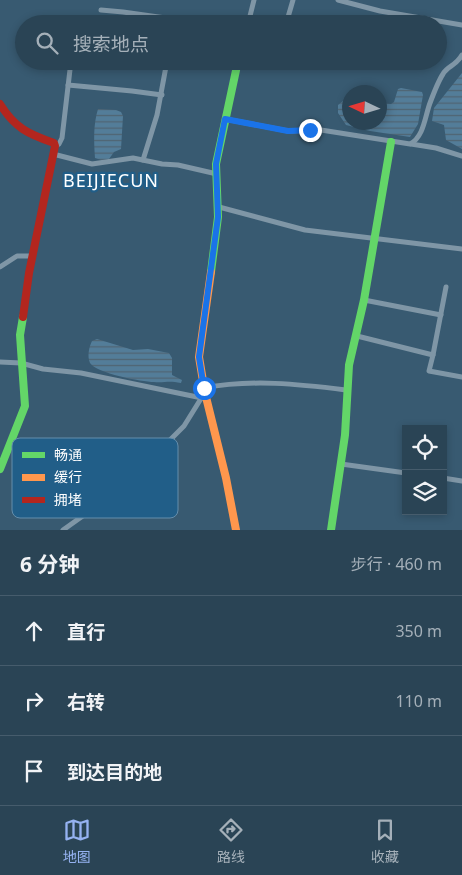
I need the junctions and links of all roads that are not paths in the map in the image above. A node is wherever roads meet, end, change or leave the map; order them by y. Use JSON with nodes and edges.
{"nodes":[{"id":1,"x":254,"y":0,"type":"edge"},
{"id":2,"x":293,"y":0,"type":"edge"},
{"id":3,"x":338,"y":0,"type":"edge"},
{"id":4,"x":101,"y":10,"type":"dead end"},
{"id":5,"x":138,"y":15,"type":"edge"},
{"id":6,"x":250,"y":15,"type":"edge"},
{"id":7,"x":289,"y":15,"type":"edge"},
{"id":8,"x":403,"y":15,"type":"edge"},
{"id":9,"x":447,"y":22,"type":"edge"},
{"id":10,"x":462,"y":25,"type":"edge"},
{"id":11,"x":462,"y":55,"type":"edge"},
{"id":12,"x":70,"y":70,"type":"edge"},
{"id":13,"x":166,"y":70,"type":"edge"},
{"id":14,"x":236,"y":70,"type":"edge"},
{"id":15,"x":68,"y":85,"type":"junction"},
{"id":16,"x":162,"y":96,"type":"junction"},
{"id":17,"x":0,"y":104,"type":"edge"},
{"id":18,"x":225,"y":119,"type":"junction"},
{"id":19,"x":391,"y":142,"type":"junction"},
{"id":20,"x":410,"y":144,"type":"junction"},
{"id":21,"x":54,"y":150,"type":"junction"},
{"id":22,"x":462,"y":156,"type":"edge"},
{"id":23,"x":142,"y":160,"type":"junction"},
{"id":24,"x":216,"y":174,"type":"junction"},
{"id":25,"x":219,"y":207,"type":"junction"},
{"id":26,"x":374,"y":240,"type":"junction"},
{"id":27,"x":462,"y":249,"type":"edge"},
{"id":28,"x":32,"y":256,"type":"junction"},
{"id":29,"x":0,"y":267,"type":"edge"},
{"id":30,"x":446,"y":287,"type":"dead end"},
{"id":31,"x":364,"y":300,"type":"junction"},
{"id":32,"x":441,"y":315,"type":"junction"},
{"id":33,"x":357,"y":336,"type":"junction"},
{"id":34,"x":433,"y":355,"type":"junction"},
{"id":35,"x":0,"y":362,"type":"edge"},
{"id":36,"x":21,"y":363,"type":"junction"},
{"id":37,"x":462,"y":378,"type":"edge"},
{"id":38,"x":346,"y":390,"type":"junction"},
{"id":39,"x":203,"y":393,"type":"junction"},
{"id":40,"x":12,"y":438,"type":"edge"},
{"id":41,"x":172,"y":438,"type":"edge"},
{"id":42,"x":12,"y":439,"type":"edge"},
{"id":43,"x":340,"y":464,"type":"junction"},
{"id":44,"x":0,"y":469,"type":"edge"},
{"id":45,"x":402,"y":472,"type":"edge"},
{"id":46,"x":447,"y":479,"type":"edge"},
{"id":47,"x":462,"y":481,"type":"edge"},
{"id":48,"x":80,"y":518,"type":"edge"},
{"id":49,"x":63,"y":530,"type":"edge"},
{"id":50,"x":236,"y":530,"type":"edge"},
{"id":51,"x":331,"y":530,"type":"edge"}],
"edges":[{"from":1,"to":6,"type":"street"},
{"from":2,"to":7,"type":"street"},
{"from":3,"to":8,"type":"street"},
{"from":4,"to":5,"type":"street"},
{"from":9,"to":10,"type":"street"},
{"from":11,"to":20,"type":"street"},
{"from":12,"to":15,"type":"street"},
{"from":13,"to":16,"type":"street"},
{"from":14,"to":18,"type":"street"},
{"from":15,"to":16,"type":"street"},
{"from":15,"to":21,"type":"street"},
{"from":16,"to":23,"type":"street"},
{"from":17,"to":21,"type":"street"},
{"from":18,"to":19,"type":"street"},
{"from":18,"to":24,"type":"street"},
{"from":19,"to":20,"type":"street"},
{"from":19,"to":26,"type":"street"},
{"from":20,"to":22,"type":"street"},
{"from":21,"to":23,"type":"street"},
{"from":21,"to":28,"type":"street"},
{"from":23,"to":24,"type":"street"},
{"from":24,"to":25,"type":"street"},
{"from":25,"to":26,"type":"street"},
{"from":25,"to":39,"type":"street"},
{"from":26,"to":27,"type":"street"},
{"from":26,"to":31,"type":"street"},
{"from":28,"to":29,"type":"street"},
{"from":28,"to":36,"type":"street"},
{"from":30,"to":32,"type":"street"},
{"from":31,"to":32,"type":"street"},
{"from":31,"to":33,"type":"street"},
{"from":32,"to":34,"type":"street"},
{"from":33,"to":34,"type":"street"},
{"from":33,"to":38,"type":"street"},
{"from":34,"to":37,"type":"street"},
{"from":35,"to":36,"type":"street"},
{"from":36,"to":39,"type":"street"},
{"from":36,"to":40,"type":"street"},
{"from":38,"to":39,"type":"street"},
{"from":38,"to":43,"type":"street"},
{"from":39,"to":41,"type":"street"},
{"from":39,"to":50,"type":"street"},
{"from":42,"to":44,"type":"street"},
{"from":43,"to":45,"type":"street"},
{"from":43,"to":51,"type":"street"},
{"from":46,"to":47,"type":"street"},
{"from":48,"to":49,"type":"street"}]}
